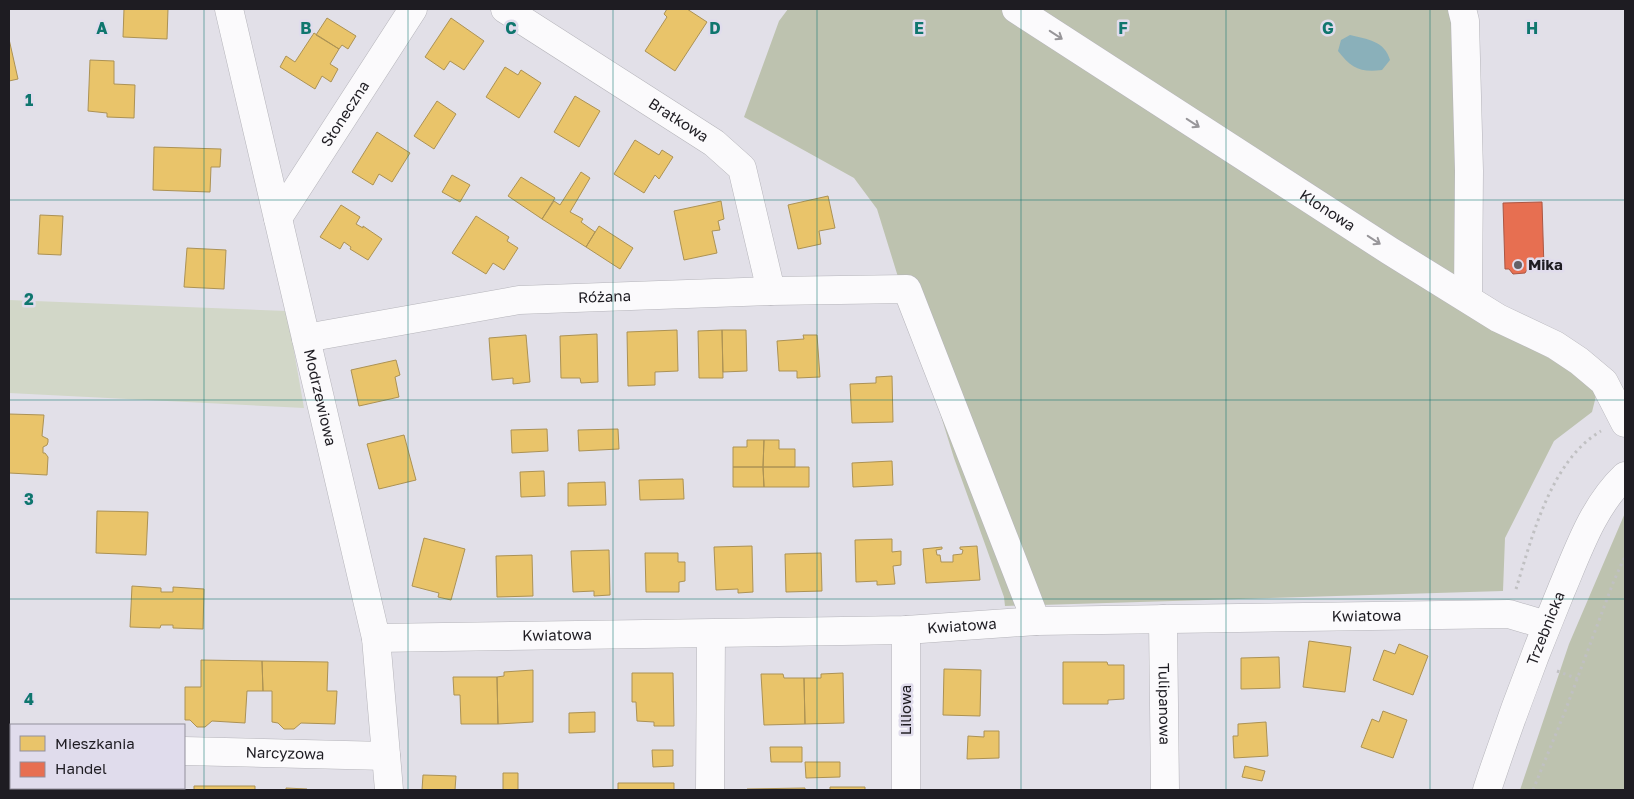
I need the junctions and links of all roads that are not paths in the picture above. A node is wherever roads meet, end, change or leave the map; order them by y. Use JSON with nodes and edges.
{"nodes":[{"id":1,"x":229,"y":9,"type":"edge"},
{"id":2,"x":413,"y":9,"type":"edge"},
{"id":3,"x":505,"y":9,"type":"edge"},
{"id":4,"x":1016,"y":9,"type":"edge"},
{"id":5,"x":1462,"y":9,"type":"edge"},
{"id":6,"x":278,"y":218,"type":"junction"},
{"id":7,"x":771,"y":291,"type":"junction"},
{"id":8,"x":1468,"y":298,"type":"junction"},
{"id":9,"x":306,"y":338,"type":"junction"},
{"id":10,"x":1624,"y":421,"type":"edge"},
{"id":11,"x":1625,"y":476,"type":"edge"},
{"id":12,"x":1163,"y":619,"type":"junction"},
{"id":13,"x":1036,"y":621,"type":"junction"},
{"id":14,"x":1546,"y":625,"type":"junction"},
{"id":15,"x":906,"y":630,"type":"junction"},
{"id":16,"x":711,"y":634,"type":"junction"},
{"id":17,"x":376,"y":638,"type":"junction"},
{"id":18,"x":185,"y":751,"type":"edge"},
{"id":19,"x":386,"y":756,"type":"junction"},
{"id":20,"x":389,"y":790,"type":"edge"},
{"id":21,"x":710,"y":790,"type":"edge"},
{"id":22,"x":906,"y":790,"type":"edge"},
{"id":23,"x":1165,"y":790,"type":"edge"},
{"id":24,"x":1487,"y":790,"type":"edge"}],
"edges":[{"from":1,"to":6,"type":"street","name":"Modrzewiowa"},
{"from":2,"to":6,"type":"street","name":"Słoneczna"},
{"from":3,"to":7,"type":"street","name":"Bratkowa"},
{"from":4,"to":8,"type":"street","name":"Klonowa","one_way":true},
{"from":5,"to":8,"type":"street"},
{"from":6,"to":9,"type":"street","name":"Modrzewiowa"},
{"from":7,"to":9,"type":"street","name":"Różana"},
{"from":7,"to":13,"type":"street","name":"Różana"},
{"from":8,"to":10,"type":"street","name":"Klonowa"},
{"from":9,"to":17,"type":"street","name":"Modrzewiowa"},
{"from":11,"to":14,"type":"street","name":"Trzebnicka"},
{"from":12,"to":13,"type":"street","name":"Kwiatowa"},
{"from":12,"to":14,"type":"street","name":"Kwiatowa"},
{"from":12,"to":23,"type":"street","name":"Tulipanowa"},
{"from":13,"to":15,"type":"street","name":"Kwiatowa"},
{"from":14,"to":24,"type":"street","name":"Trzebnicka"},
{"from":15,"to":16,"type":"street","name":"Kwiatowa"},
{"from":15,"to":22,"type":"street","name":"Liliowa"},
{"from":16,"to":17,"type":"street","name":"Kwiatowa"},
{"from":16,"to":21,"type":"street"},
{"from":17,"to":19,"type":"street","name":"Modrzewiowa"},
{"from":18,"to":19,"type":"street","name":"Narcyzowa"},
{"from":19,"to":20,"type":"street","name":"Modrzewiowa"}]}
